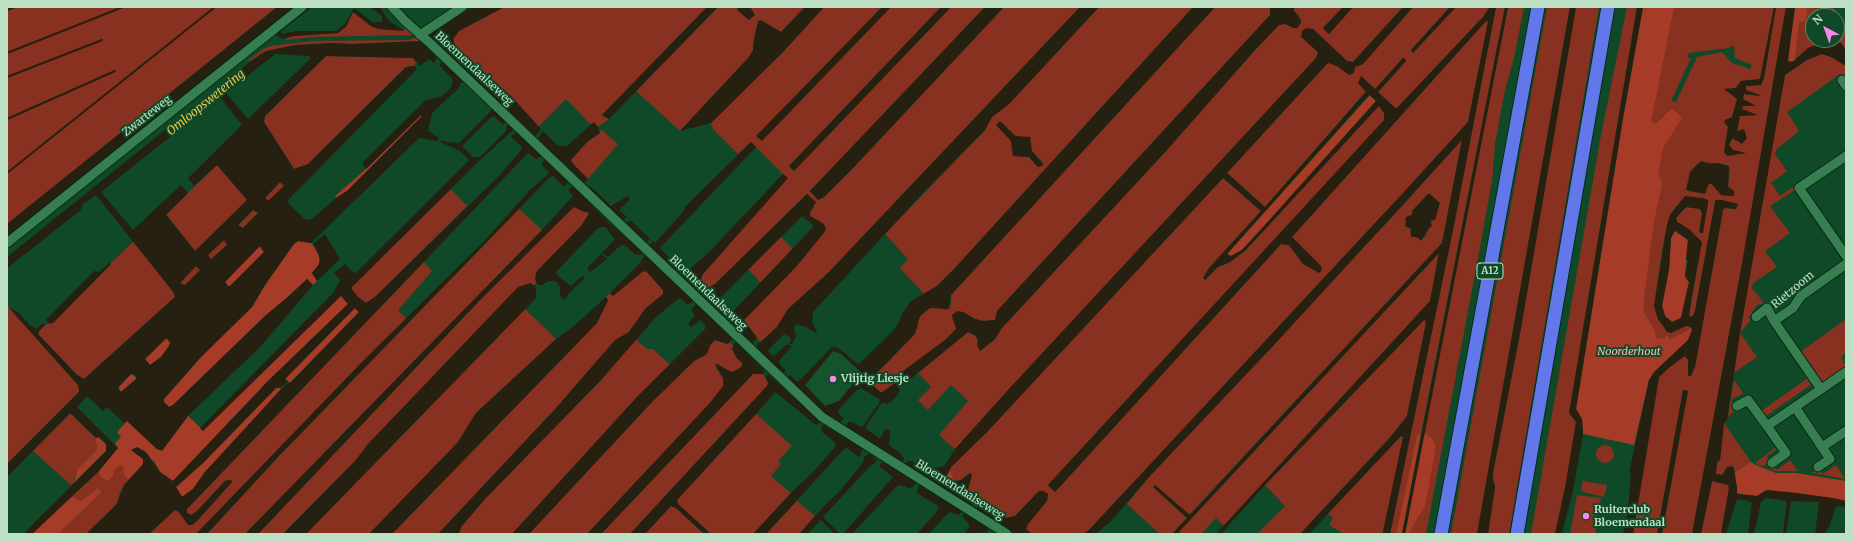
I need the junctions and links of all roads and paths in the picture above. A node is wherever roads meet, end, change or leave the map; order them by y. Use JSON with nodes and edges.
{"nodes":[{"id":1,"x":302,"y":7,"type":"edge"},
{"id":2,"x":392,"y":7,"type":"edge"},
{"id":3,"x":462,"y":7,"type":"edge"},
{"id":4,"x":1538,"y":7,"type":"edge"},
{"id":5,"x":1608,"y":7,"type":"edge"},
{"id":6,"x":425,"y":39,"type":"junction"},
{"id":7,"x":1846,"y":156,"type":"edge"},
{"id":8,"x":7,"y":243,"type":"edge"},
{"id":9,"x":1846,"y":256,"type":"edge"},
{"id":10,"x":1846,"y":264,"type":"edge"},
{"id":11,"x":1756,"y":316,"type":"dead end"},
{"id":12,"x":1774,"y":321,"type":"junction"},
{"id":13,"x":1846,"y":372,"type":"edge"},
{"id":14,"x":1821,"y":389,"type":"junction"},
{"id":15,"x":1737,"y":406,"type":"dead end"},
{"id":16,"x":1795,"y":407,"type":"junction"},
{"id":17,"x":1767,"y":426,"type":"junction"},
{"id":18,"x":1846,"y":431,"type":"edge"},
{"id":19,"x":1822,"y":447,"type":"junction"},
{"id":20,"x":1772,"y":463,"type":"dead end"},
{"id":21,"x":1818,"y":467,"type":"dead end"},
{"id":22,"x":1007,"y":534,"type":"edge"},
{"id":23,"x":1441,"y":534,"type":"edge"},
{"id":24,"x":1517,"y":534,"type":"edge"}],
"edges":[{"from":1,"to":8,"type":"street","name":"Zwarteweg"},
{"from":2,"to":6,"type":"street","name":"Bloemendaalseweg"},
{"from":3,"to":6,"type":"street"},
{"from":4,"to":23,"type":"highway","number":"A12"},
{"from":5,"to":24,"type":"highway"},
{"from":6,"to":22,"type":"street","name":"Bloemendaalseweg"},
{"from":7,"to":9,"type":"street"},
{"from":10,"to":12,"type":"street","name":"Rietzoom"},
{"from":11,"to":12,"type":"street","name":"Rietzoom"},
{"from":12,"to":14,"type":"street","name":"Rietzoom"},
{"from":13,"to":14,"type":"street"},
{"from":14,"to":16,"type":"street"},
{"from":15,"to":17,"type":"street"},
{"from":16,"to":17,"type":"street"},
{"from":16,"to":19,"type":"street"},
{"from":17,"to":20,"type":"street"},
{"from":18,"to":19,"type":"street"},
{"from":19,"to":21,"type":"street"}]}
